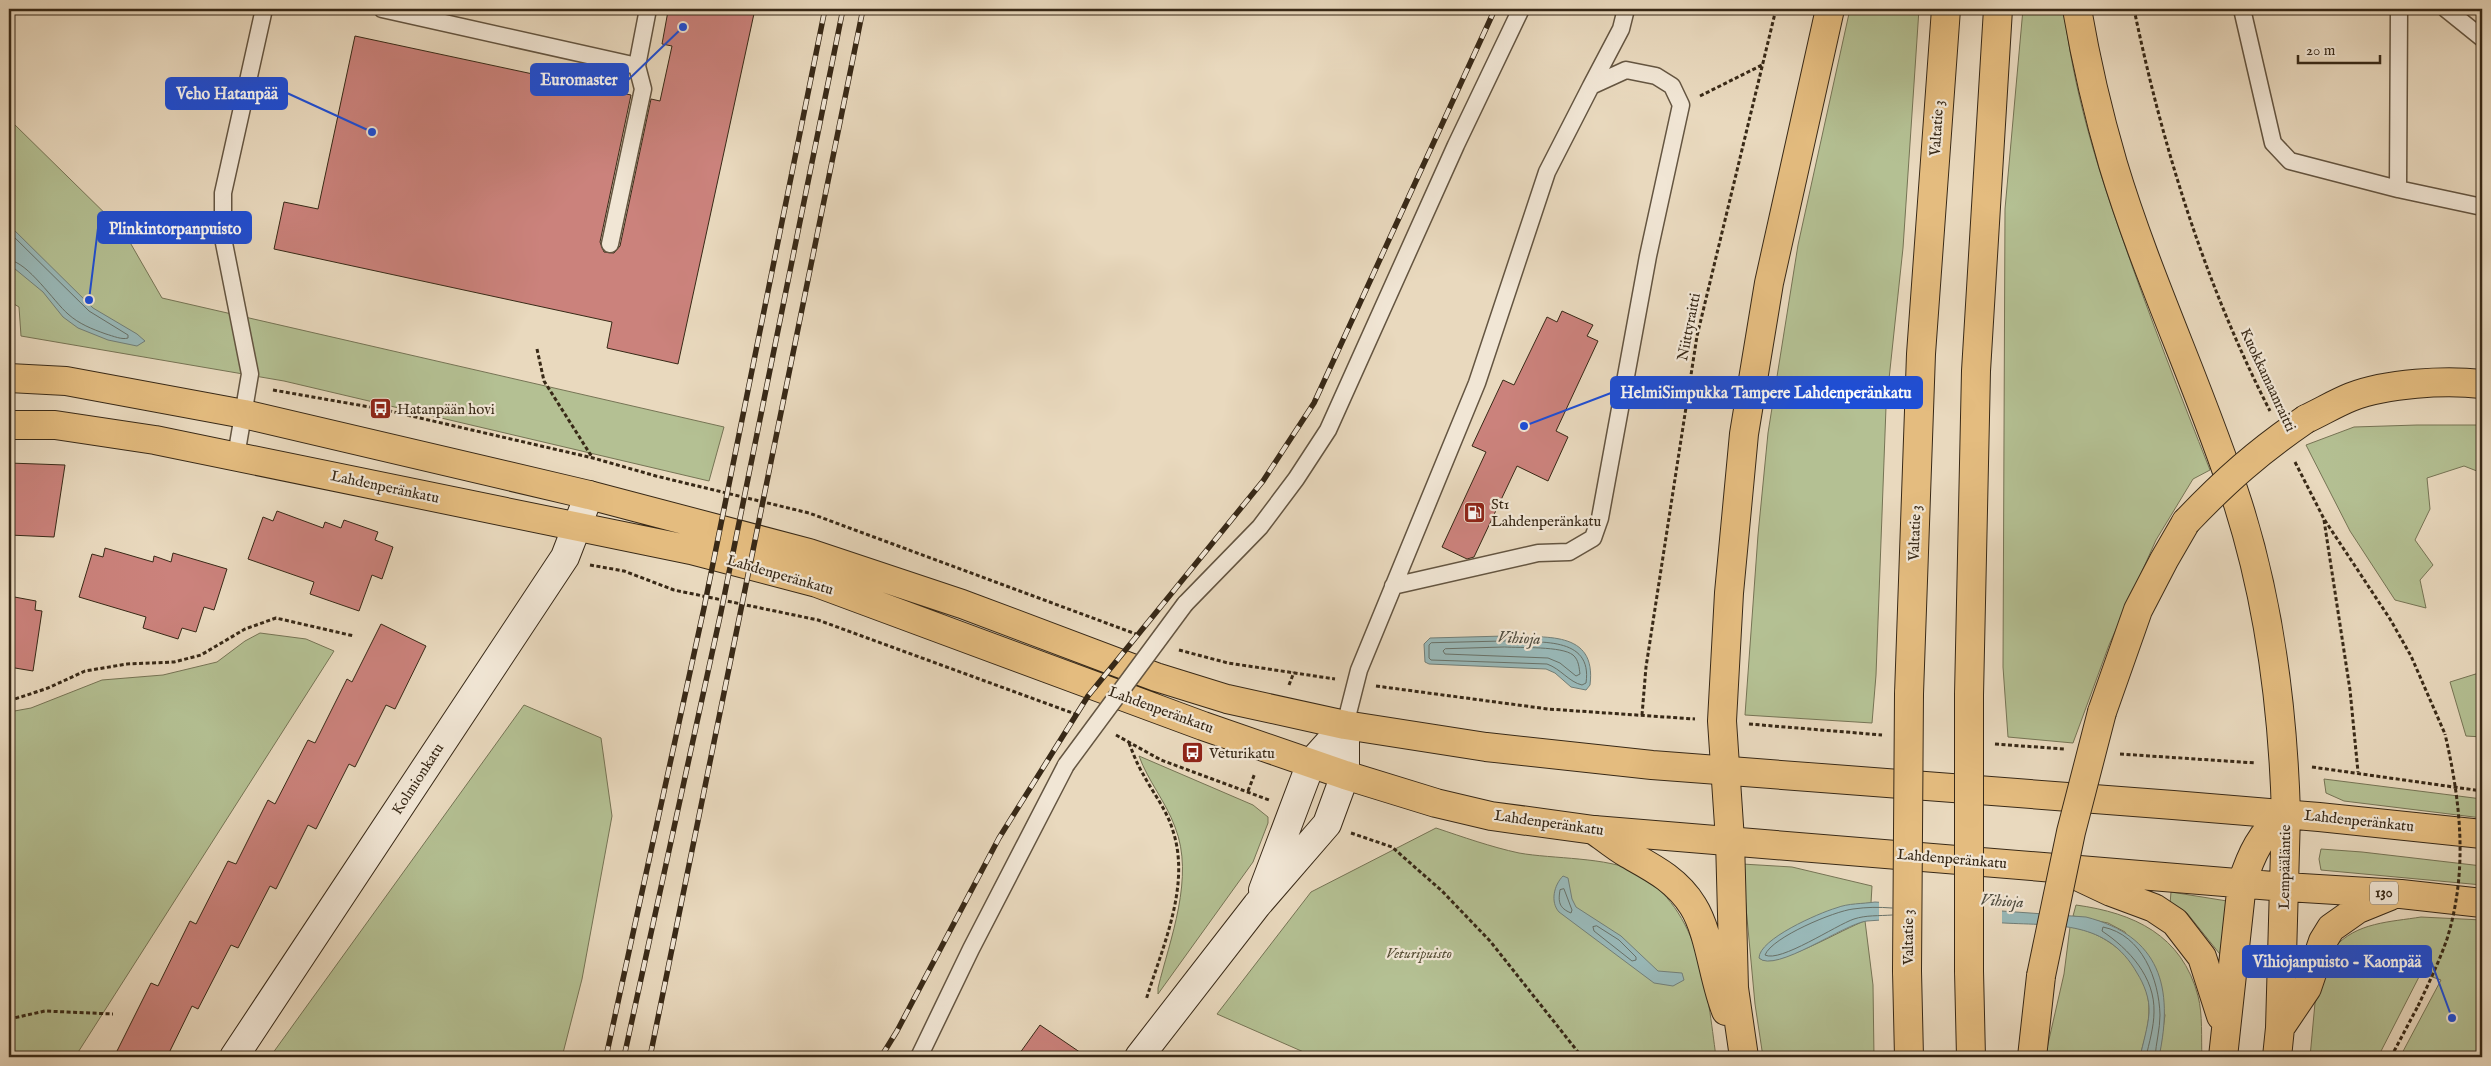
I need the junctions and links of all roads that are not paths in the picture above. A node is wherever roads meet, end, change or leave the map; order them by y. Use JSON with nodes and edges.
{"nodes":[{"id":1,"x":264,"y":9,"type":"edge"},
{"id":2,"x":382,"y":9,"type":"edge"},
{"id":3,"x":648,"y":9,"type":"edge"},
{"id":4,"x":1521,"y":9,"type":"edge"},
{"id":5,"x":1626,"y":9,"type":"edge"},
{"id":6,"x":1830,"y":9,"type":"edge"},
{"id":7,"x":1946,"y":9,"type":"edge"},
{"id":8,"x":1998,"y":9,"type":"edge"},
{"id":9,"x":2077,"y":9,"type":"edge"},
{"id":10,"x":2242,"y":9,"type":"edge"},
{"id":11,"x":2399,"y":9,"type":"edge"},
{"id":12,"x":2446,"y":9,"type":"edge"},
{"id":13,"x":2482,"y":38,"type":"edge"},
{"id":14,"x":636,"y":66,"type":"junction"},
{"id":15,"x":1591,"y":86,"type":"junction"},
{"id":16,"x":2398,"y":189,"type":"junction"},
{"id":17,"x":2482,"y":206,"type":"edge"},
{"id":18,"x":610,"y":244,"type":"dead end"},
{"id":19,"x":9,"y":378,"type":"edge"},
{"id":20,"x":2482,"y":384,"type":"edge"},
{"id":21,"x":244,"y":414,"type":"junction"},
{"id":22,"x":9,"y":424,"type":"edge"},
{"id":23,"x":236,"y":456,"type":"junction"},
{"id":24,"x":589,"y":495,"type":"junction"},
{"id":25,"x":577,"y":527,"type":"junction"},
{"id":26,"x":1393,"y":586,"type":"junction"},
{"id":27,"x":1345,"y":725,"type":"junction"},
{"id":28,"x":1311,"y":763,"type":"junction"},
{"id":29,"x":1725,"y":771,"type":"junction"},
{"id":30,"x":1345,"y":775,"type":"junction"},
{"id":31,"x":2286,"y":814,"type":"junction"},
{"id":32,"x":1594,"y":830,"type":"junction"},
{"id":33,"x":2482,"y":834,"type":"edge"},
{"id":34,"x":1730,"y":840,"type":"junction"},
{"id":35,"x":2061,"y":868,"type":"junction"},
{"id":36,"x":2242,"y":883,"type":"junction"},
{"id":37,"x":2285,"y":887,"type":"junction"},
{"id":38,"x":2401,"y":894,"type":"junction"},
{"id":39,"x":2482,"y":903,"type":"edge"},
{"id":40,"x":1257,"y":905,"type":"junction"},
{"id":41,"x":2280,"y":1028,"type":"junction"},
{"id":42,"x":2224,"y":1044,"type":"edge"},
{"id":43,"x":234,"y":1057,"type":"edge"},
{"id":44,"x":919,"y":1057,"type":"edge"},
{"id":45,"x":1139,"y":1057,"type":"edge"},
{"id":46,"x":1744,"y":1057,"type":"edge"},
{"id":47,"x":1909,"y":1057,"type":"edge"},
{"id":48,"x":1971,"y":1057,"type":"edge"},
{"id":49,"x":2032,"y":1057,"type":"edge"},
{"id":50,"x":2277,"y":1057,"type":"edge"}],
"edges":[{"from":1,"to":21,"type":"lane"},
{"from":2,"to":14,"type":"lane"},
{"from":3,"to":14,"type":"lane"},
{"from":4,"to":44,"type":"lane","bridge":true},
{"from":5,"to":15,"type":"lane"},
{"from":6,"to":29,"type":"main road"},
{"from":7,"to":47,"type":"main road","name":"Valtatie 3","bridge":true},
{"from":8,"to":48,"type":"main road","bridge":true},
{"from":9,"to":31,"type":"main road"},
{"from":10,"to":16,"type":"lane"},
{"from":11,"to":16,"type":"lane"},
{"from":12,"to":13,"type":"lane"},
{"from":14,"to":18,"type":"lane"},
{"from":15,"to":26,"type":"lane"},
{"from":15,"to":26,"type":"lane"},
{"from":16,"to":17,"type":"lane"},
{"from":19,"to":21,"type":"main road","name":"Lahdenperänkatu"},
{"from":20,"to":49,"type":"main road","bridge":true},
{"from":21,"to":23,"type":"lane"},
{"from":21,"to":24,"type":"main road","name":"Lahdenperänkatu"},
{"from":22,"to":23,"type":"main road","name":"Lahdenperänkatu"},
{"from":23,"to":25,"type":"main road","name":"Lahdenperänkatu"},
{"from":24,"to":25,"type":"main road","name":"Kolmionkatu"},
{"from":24,"to":27,"type":"main road","name":"Lahdenperänkatu"},
{"from":25,"to":28,"type":"main road","name":"Lahdenperänkatu"},
{"from":25,"to":43,"type":"main road","name":"Kolmionkatu"},
{"from":26,"to":27,"type":"lane"},
{"from":27,"to":28,"type":"main road"},
{"from":27,"to":29,"type":"main road","name":"Lahdenperänkatu"},
{"from":27,"to":30,"type":"main road"},
{"from":28,"to":30,"type":"main road","name":"Lahdenperänkatu"},
{"from":28,"to":40,"type":"main road"},
{"from":29,"to":31,"type":"main road","name":"Lahdenperänkatu"},
{"from":29,"to":34,"type":"main road"},
{"from":30,"to":32,"type":"main road","name":"Lahdenperänkatu"},
{"from":30,"to":40,"type":"main road"},
{"from":31,"to":33,"type":"main road","name":"Lahdenperänkatu"},
{"from":31,"to":36,"type":"main road","name":"Lempääläntie"},
{"from":31,"to":37,"type":"main road","name":"Lempääläntie"},
{"from":32,"to":34,"type":"main road","name":"Lahdenperänkatu"},
{"from":32,"to":46,"type":"main road"},
{"from":34,"to":35,"type":"main road","name":"Lahdenperänkatu"},
{"from":34,"to":46,"type":"main road"},
{"from":35,"to":36,"type":"main road","name":"Lahdenperänkatu"},
{"from":35,"to":42,"type":"main road"},
{"from":36,"to":37,"type":"main road","name":"Lahdenperänkatu"},
{"from":36,"to":42,"type":"main road","name":"Lempääläntie"},
{"from":37,"to":38,"type":"main road","name":"Lahdenperänkatu","number":"130"},
{"from":37,"to":41,"type":"main road","name":"Lempääläntie"},
{"from":38,"to":39,"type":"main road","name":"Lahdenperänkatu","number":"130"},
{"from":38,"to":41,"type":"main road","number":"130"},
{"from":40,"to":45,"type":"main road"},
{"from":41,"to":50,"type":"main road","name":"Lempääläntie","number":"130"}]}
